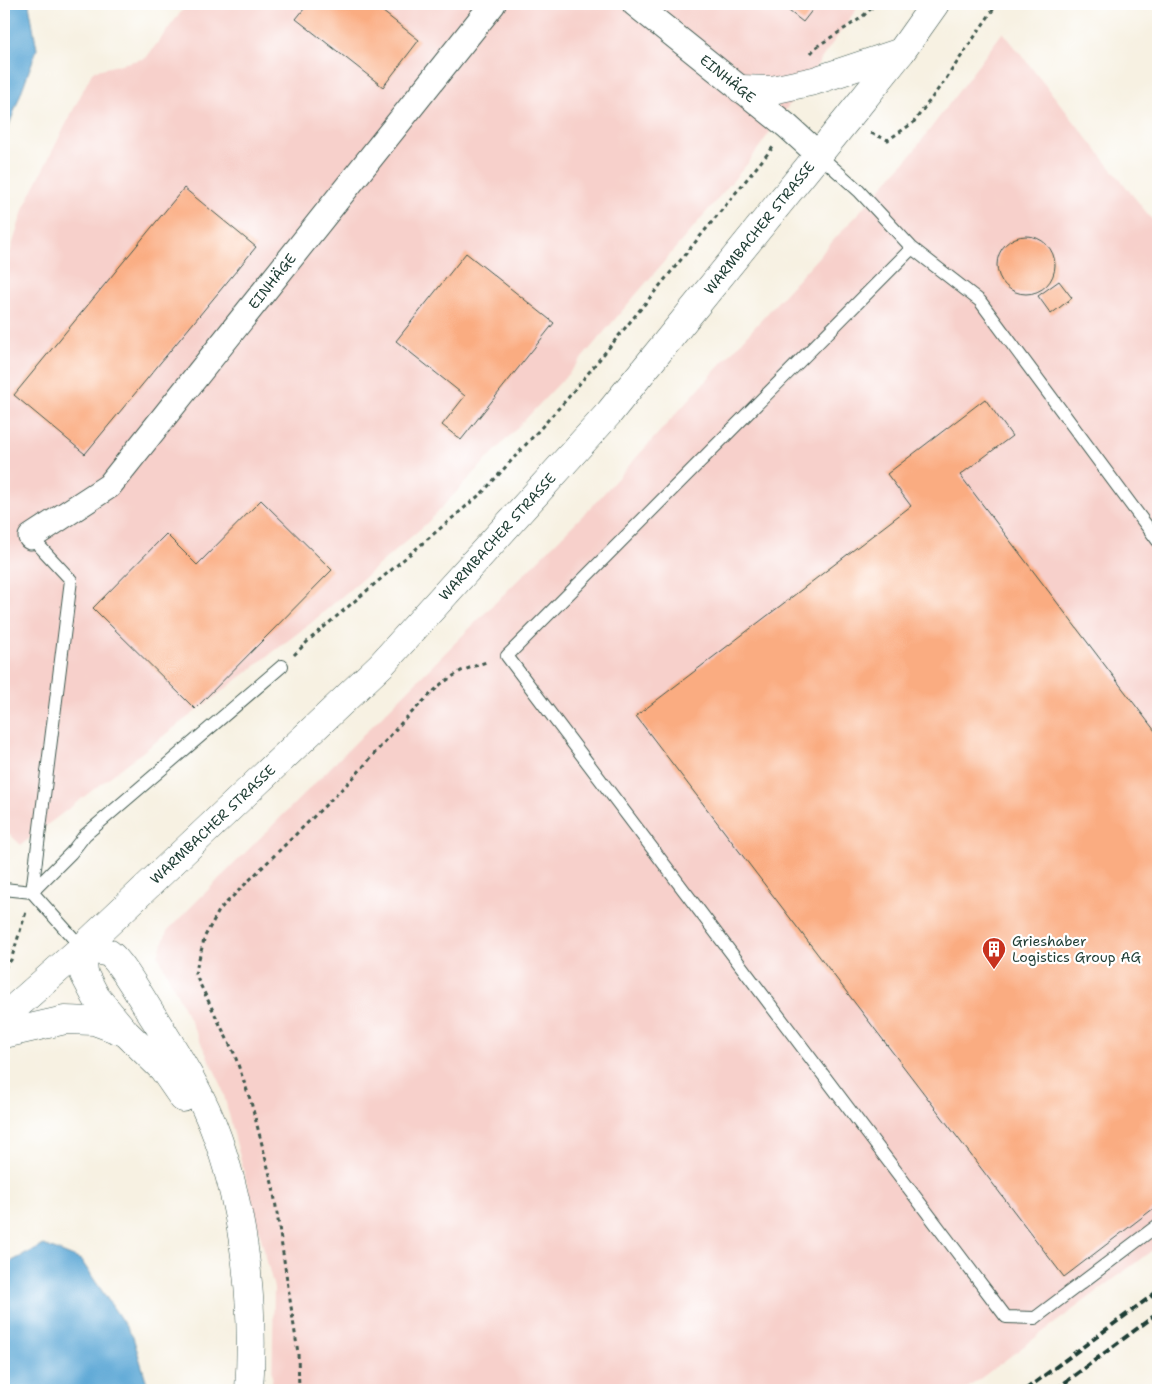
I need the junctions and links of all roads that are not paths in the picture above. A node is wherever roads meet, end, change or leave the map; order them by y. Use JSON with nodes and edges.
{"nodes":[{"id":1,"x":493,"y":4,"type":"edge"},
{"id":2,"x":635,"y":4,"type":"edge"},
{"id":3,"x":935,"y":4,"type":"edge"},
{"id":4,"x":901,"y":52,"type":"junction"},
{"id":5,"x":741,"y":89,"type":"junction"},
{"id":6,"x":819,"y":155,"type":"junction"},
{"id":7,"x":912,"y":248,"type":"junction"},
{"id":8,"x":31,"y":537,"type":"joint"},
{"id":9,"x":1158,"y":541,"type":"edge"},
{"id":10,"x":282,"y":666,"type":"road end"},
{"id":11,"x":4,"y":889,"type":"edge"},
{"id":12,"x":32,"y":892,"type":"junction"},
{"id":13,"x":82,"y":948,"type":"junction"},
{"id":14,"x":4,"y":1017,"type":"edge"},
{"id":15,"x":126,"y":1033,"type":"junction"},
{"id":16,"x":4,"y":1034,"type":"edge"},
{"id":17,"x":1158,"y":1225,"type":"edge"},
{"id":18,"x":237,"y":1390,"type":"edge"},
{"id":19,"x":249,"y":1390,"type":"edge"}],
"edges":[{"from":1,"to":8,"type":"street","name":"EINHÄGE"},
{"from":2,"to":5,"type":"street","name":"EINHÄGE"},
{"from":3,"to":4,"type":"main road","name":"WARMBACHER STRASSE"},
{"from":4,"to":5,"type":"main road"},
{"from":4,"to":6,"type":"main road","name":"WARMBACHER STRASSE"},
{"from":5,"to":6,"type":"street","name":"EINHÄGE"},
{"from":6,"to":7,"type":"lane"},
{"from":6,"to":13,"type":"main road","name":"WARMBACHER STRASSE"},
{"from":7,"to":9,"type":"lane"},
{"from":7,"to":17,"type":"lane"},
{"from":8,"to":12,"type":"lane"},
{"from":10,"to":12,"type":"lane"},
{"from":11,"to":12,"type":"lane"},
{"from":12,"to":13,"type":"lane"},
{"from":13,"to":14,"type":"main road","name":"WARMBACHER STRASSE"},
{"from":13,"to":15,"type":"main road"},
{"from":13,"to":19,"type":"main road"},
{"from":15,"to":16,"type":"main road"},
{"from":15,"to":18,"type":"main road"}]}
